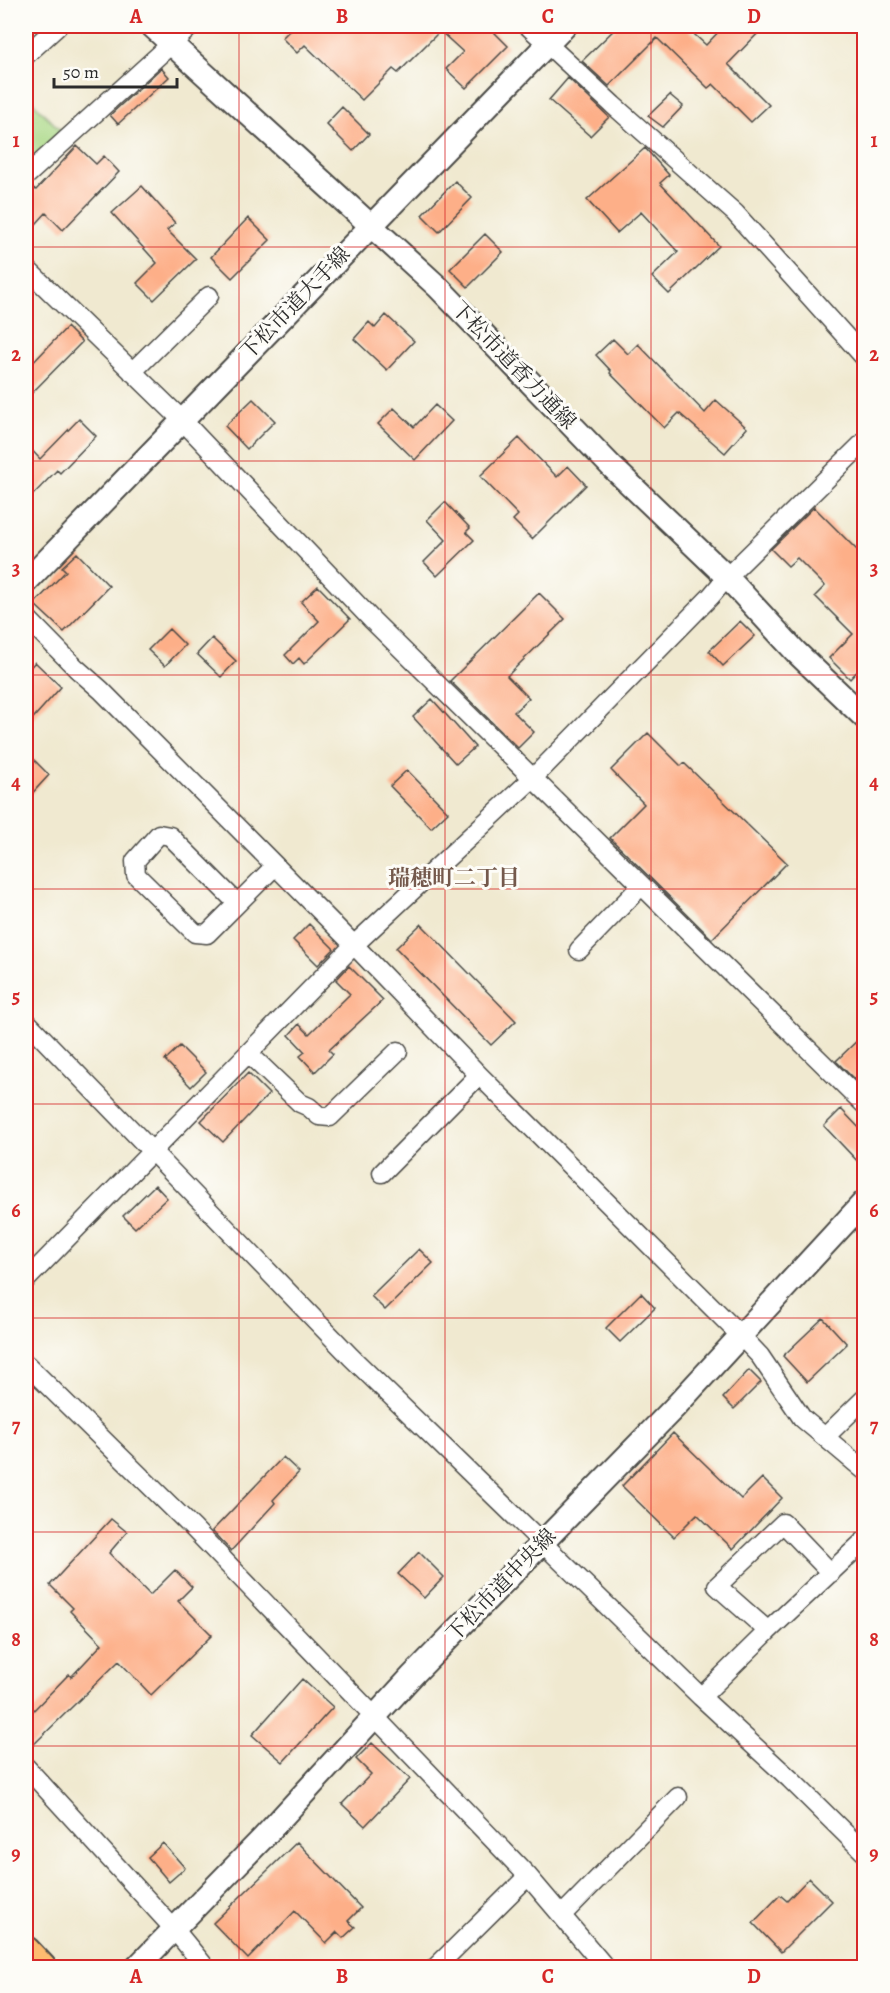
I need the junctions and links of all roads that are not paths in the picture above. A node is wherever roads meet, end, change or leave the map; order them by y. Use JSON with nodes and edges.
{"nodes":[{"id":1,"x":58,"y":26,"type":"edge"},
{"id":2,"x":152,"y":26,"type":"edge"},
{"id":3,"x":191,"y":26,"type":"edge"},
{"id":4,"x":528,"y":26,"type":"edge"},
{"id":5,"x":565,"y":26,"type":"edge"},
{"id":6,"x":172,"y":44,"type":"junction"},
{"id":7,"x":547,"y":44,"type":"junction"},
{"id":8,"x":26,"y":55,"type":"edge"},
{"id":9,"x":26,"y":176,"type":"edge"},
{"id":10,"x":371,"y":225,"type":"junction"},
{"id":11,"x":26,"y":268,"type":"edge"},
{"id":12,"x":209,"y":296,"type":"dead end"},
{"id":13,"x":864,"y":357,"type":"edge"},
{"id":14,"x":132,"y":372,"type":"junction"},
{"id":15,"x":181,"y":419,"type":"junction"},
{"id":16,"x":864,"y":442,"type":"edge"},
{"id":17,"x":727,"y":577,"type":"junction"},
{"id":18,"x":26,"y":582,"type":"edge"},
{"id":19,"x":26,"y":617,"type":"edge"},
{"id":20,"x":864,"y":717,"type":"edge"},
{"id":21,"x":533,"y":778,"type":"junction"},
{"id":22,"x":275,"y":866,"type":"junction"},
{"id":23,"x":642,"y":886,"type":"junction"},
{"id":24,"x":237,"y":903,"type":"junction"},
{"id":25,"x":354,"y":945,"type":"junction"},
{"id":26,"x":579,"y":950,"type":"dead end"},
{"id":27,"x":26,"y":1021,"type":"edge"},
{"id":28,"x":398,"y":1051,"type":"dead end"},
{"id":29,"x":248,"y":1053,"type":"junction"},
{"id":30,"x":479,"y":1076,"type":"junction"},
{"id":31,"x":864,"y":1104,"type":"edge"},
{"id":32,"x":153,"y":1150,"type":"junction"},
{"id":33,"x":382,"y":1173,"type":"dead end"},
{"id":34,"x":864,"y":1202,"type":"edge"},
{"id":35,"x":26,"y":1280,"type":"edge"},
{"id":36,"x":740,"y":1335,"type":"junction"},
{"id":37,"x":26,"y":1364,"type":"edge"},
{"id":38,"x":864,"y":1399,"type":"edge"},
{"id":39,"x":826,"y":1436,"type":"junction"},
{"id":40,"x":864,"y":1470,"type":"edge"},
{"id":41,"x":864,"y":1541,"type":"edge"},
{"id":42,"x":542,"y":1543,"type":"junction"},
{"id":43,"x":831,"y":1573,"type":"junction"},
{"id":44,"x":768,"y":1631,"type":"junction"},
{"id":45,"x":701,"y":1697,"type":"junction"},
{"id":46,"x":374,"y":1716,"type":"junction"},
{"id":47,"x":26,"y":1767,"type":"edge"},
{"id":48,"x":678,"y":1797,"type":"dead end"},
{"id":49,"x":864,"y":1852,"type":"edge"},
{"id":50,"x":528,"y":1876,"type":"junction"},
{"id":51,"x":562,"y":1915,"type":"junction"},
{"id":52,"x":174,"y":1929,"type":"junction"},
{"id":53,"x":26,"y":1951,"type":"edge"},
{"id":54,"x":42,"y":1968,"type":"edge"},
{"id":55,"x":136,"y":1968,"type":"edge"},
{"id":56,"x":206,"y":1968,"type":"edge"},
{"id":57,"x":435,"y":1968,"type":"edge"},
{"id":58,"x":606,"y":1968,"type":"edge"}],
"edges":[{"from":1,"to":8,"type":"street"},
{"from":2,"to":6,"type":"street","name":"下松市道香力通線"},
{"from":3,"to":6,"type":"street"},
{"from":4,"to":7,"type":"street"},
{"from":5,"to":7,"type":"street","name":"下松市道大手線"},
{"from":6,"to":9,"type":"street"},
{"from":6,"to":10,"type":"street","name":"下松市道香力通線"},
{"from":7,"to":10,"type":"street","name":"下松市道大手線"},
{"from":7,"to":13,"type":"street"},
{"from":10,"to":15,"type":"street","name":"下松市道大手線"},
{"from":10,"to":17,"type":"street","name":"下松市道香力通線"},
{"from":11,"to":14,"type":"street"},
{"from":12,"to":14,"type":"street"},
{"from":14,"to":15,"type":"street"},
{"from":15,"to":18,"type":"street","name":"下松市道大手線"},
{"from":15,"to":21,"type":"street"},
{"from":16,"to":17,"type":"street"},
{"from":17,"to":20,"type":"street","name":"下松市道香力通線"},
{"from":17,"to":21,"type":"street"},
{"from":19,"to":22,"type":"street"},
{"from":21,"to":23,"type":"street"},
{"from":21,"to":25,"type":"street"},
{"from":22,"to":24,"type":"street"},
{"from":22,"to":25,"type":"street"},
{"from":23,"to":26,"type":"street"},
{"from":23,"to":31,"type":"street"},
{"from":24,"to":24,"type":"street"},
{"from":25,"to":29,"type":"street"},
{"from":25,"to":30,"type":"street"},
{"from":27,"to":32,"type":"street"},
{"from":28,"to":29,"type":"street"},
{"from":29,"to":32,"type":"street"},
{"from":30,"to":33,"type":"street"},
{"from":30,"to":36,"type":"street"},
{"from":32,"to":35,"type":"street"},
{"from":32,"to":42,"type":"street"},
{"from":34,"to":36,"type":"street","name":"下松市道中央線"},
{"from":36,"to":39,"type":"street"},
{"from":36,"to":42,"type":"street","name":"下松市道中央線"},
{"from":37,"to":46,"type":"street"},
{"from":38,"to":39,"type":"street"},
{"from":39,"to":40,"type":"street"},
{"from":41,"to":43,"type":"street"},
{"from":42,"to":45,"type":"street"},
{"from":42,"to":46,"type":"street","name":"下松市道中央線"},
{"from":43,"to":44,"type":"street"},
{"from":43,"to":44,"type":"street"},
{"from":44,"to":45,"type":"street"},
{"from":45,"to":49,"type":"street"},
{"from":46,"to":50,"type":"street"},
{"from":46,"to":52,"type":"street","name":"下松市道中央線"},
{"from":47,"to":52,"type":"street"},
{"from":48,"to":51,"type":"street"},
{"from":50,"to":51,"type":"street"},
{"from":50,"to":57,"type":"street"},
{"from":51,"to":58,"type":"street"},
{"from":52,"to":55,"type":"street","name":"下松市道中央線"},
{"from":52,"to":56,"type":"street"},
{"from":53,"to":54,"type":"main road"}]}
